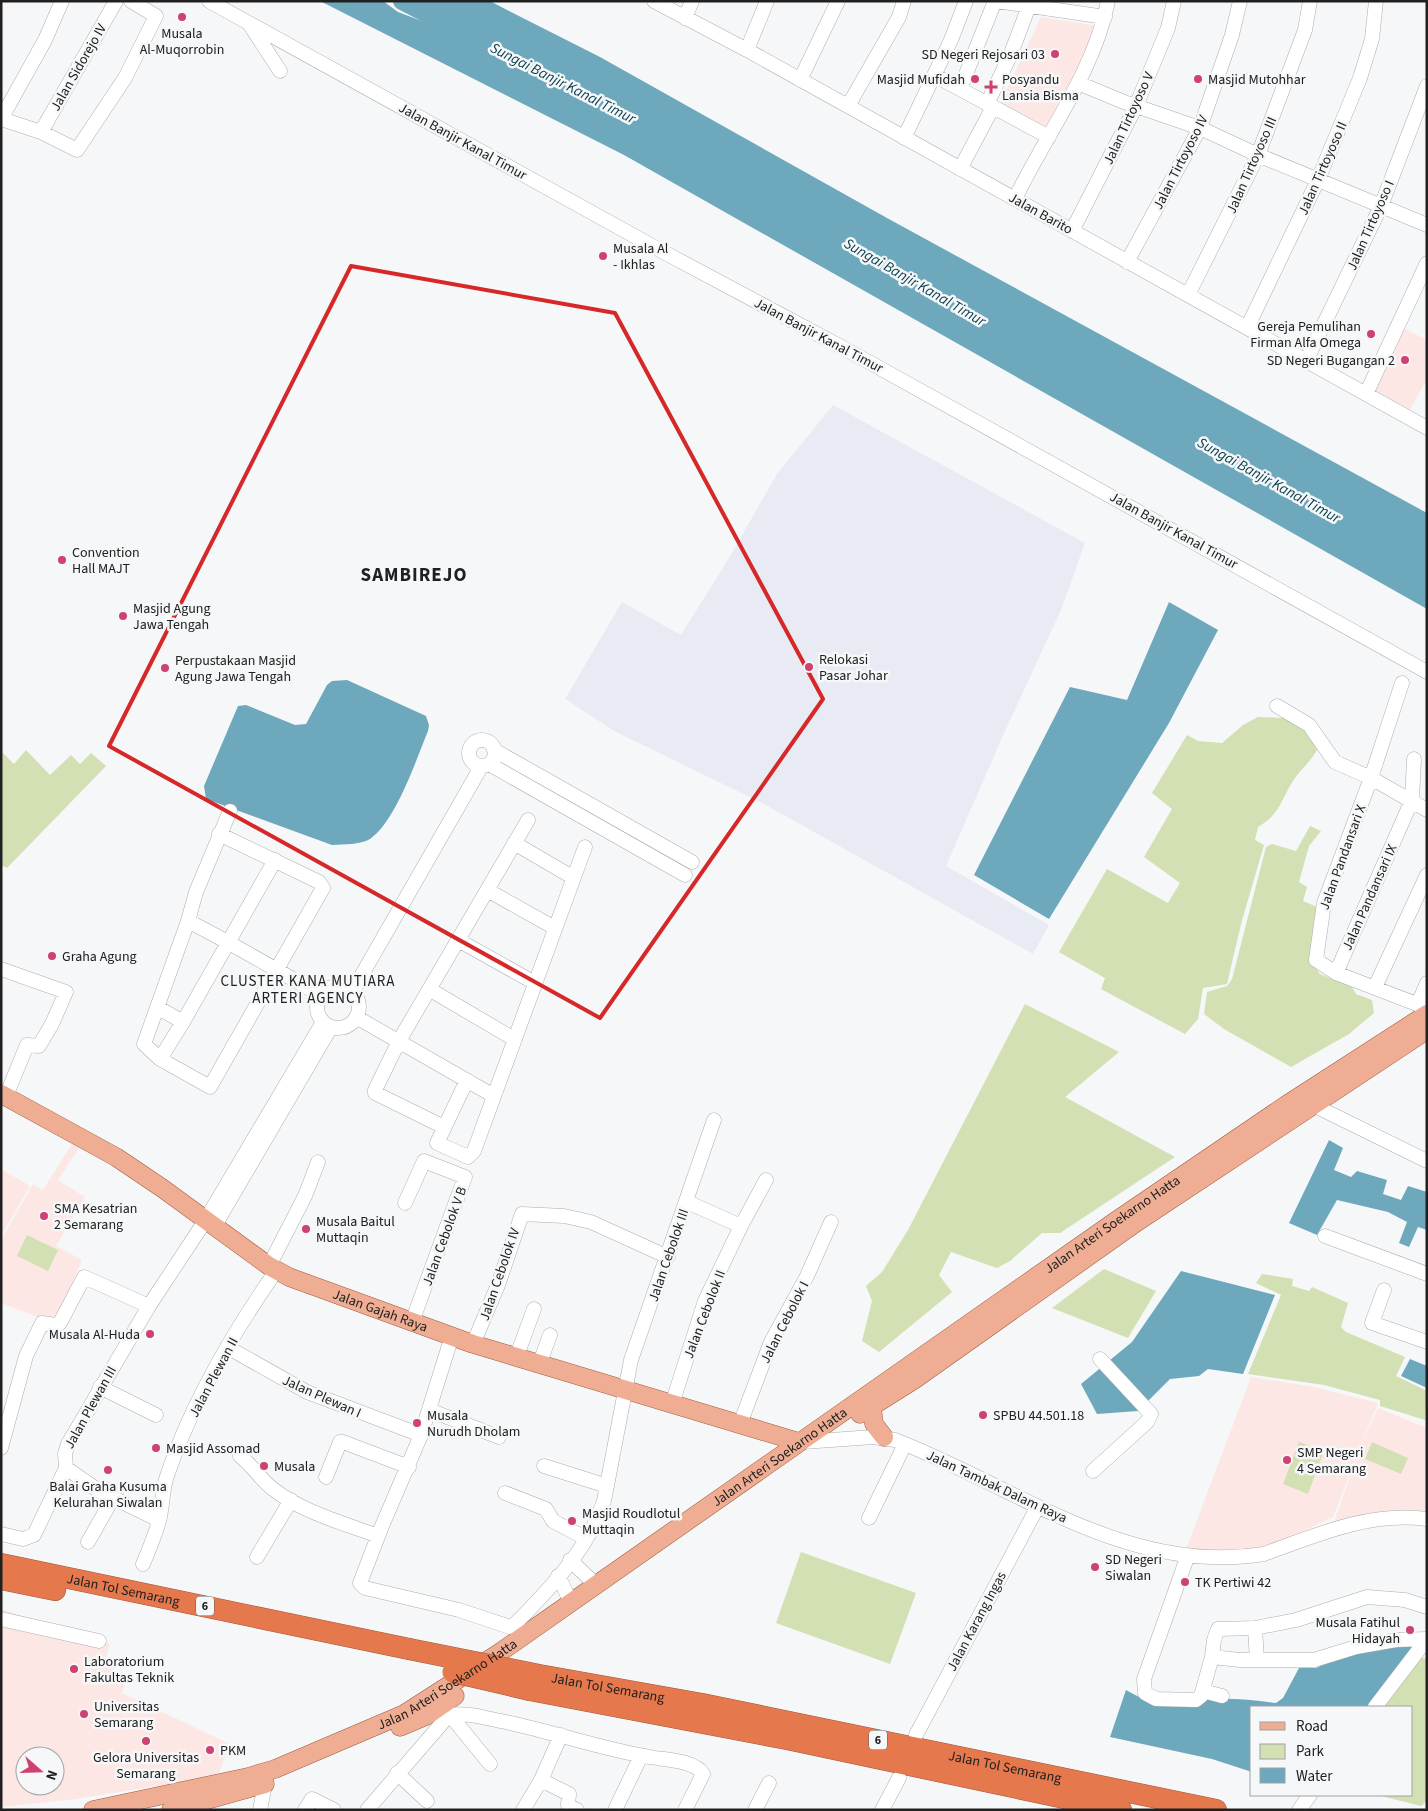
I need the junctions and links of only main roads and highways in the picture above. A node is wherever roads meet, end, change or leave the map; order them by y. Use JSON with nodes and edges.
{"nodes":[{"id":1,"x":1424,"y":1009,"type":"edge"},
{"id":2,"x":1427,"y":1030,"type":"edge"},
{"id":3,"x":4,"y":1095,"type":"edge"},
{"id":4,"x":872,"y":1406,"type":"junction"},
{"id":5,"x":884,"y":1437,"type":"road end"},
{"id":6,"x":799,"y":1442,"type":"junction"},
{"id":7,"x":1,"y":1564,"type":"edge"},
{"id":8,"x":1,"y":1579,"type":"edge"},
{"id":9,"x":406,"y":1655,"type":"junction"},
{"id":10,"x":535,"y":1682,"type":"junction"},
{"id":11,"x":93,"y":1810,"type":"edge"},
{"id":12,"x":171,"y":1810,"type":"edge"},
{"id":13,"x":1121,"y":1810,"type":"edge"},
{"id":14,"x":1216,"y":1810,"type":"edge"}],
"edges":[{"from":1,"to":6,"type":"main road","name":"Jalan Arteri Soekarno Hatta"},
{"from":2,"to":4,"type":"main road","name":"Jalan Arteri Soekarno Hatta"},
{"from":3,"to":6,"type":"main road","name":"Jalan Gajah Raya"},
{"from":4,"to":5,"type":"main road"},
{"from":4,"to":12,"type":"main road","name":"Jalan Arteri Soekarno Hatta"},
{"from":6,"to":11,"type":"main road","name":"Jalan Arteri Soekarno Hatta"},
{"from":7,"to":9,"type":"highway","name":"Jalan Tol Semarang","number":"6"},
{"from":8,"to":9,"type":"highway","name":"Jalan Tol Semarang","number":"6"},
{"from":9,"to":10,"type":"highway","name":"Jalan Tol Semarang","number":"6","bridge":true},
{"from":10,"to":13,"type":"highway","name":"Jalan Tol Semarang","number":"6"},
{"from":10,"to":14,"type":"highway","name":"Jalan Tol Semarang","number":"6"}]}
